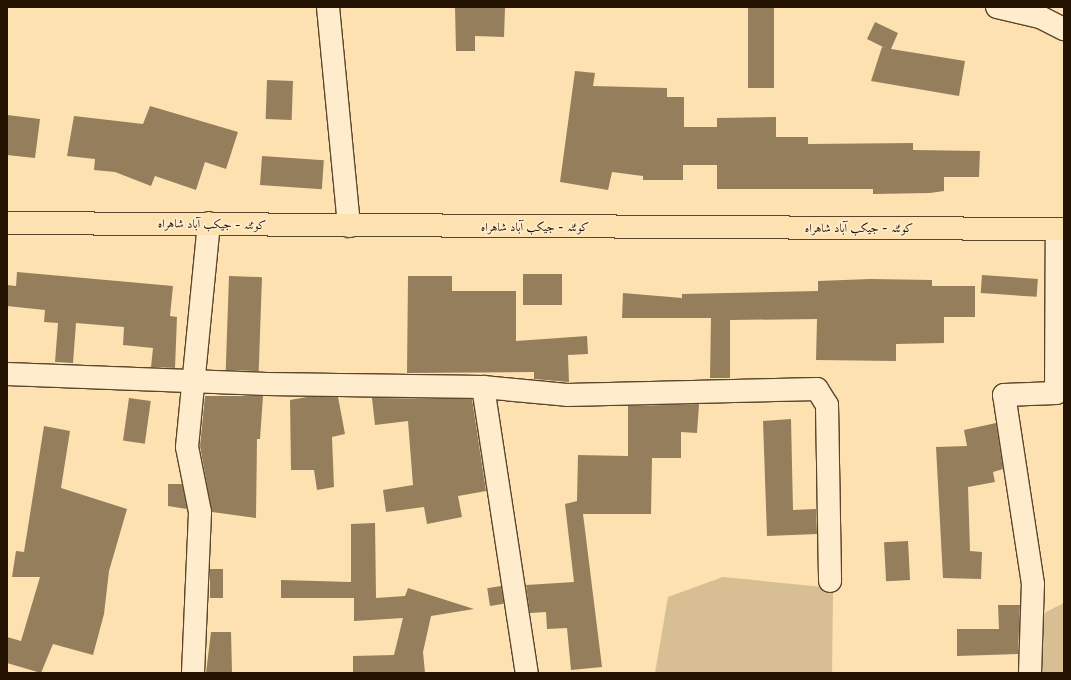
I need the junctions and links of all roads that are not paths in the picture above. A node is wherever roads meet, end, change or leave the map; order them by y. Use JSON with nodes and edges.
{"nodes":[{"id":1,"x":328,"y":7,"type":"edge"},
{"id":2,"x":997,"y":7,"type":"edge"},
{"id":3,"x":1064,"y":29,"type":"edge"},
{"id":4,"x":7,"y":223,"type":"edge"},
{"id":5,"x":209,"y":223,"type":"junction"},
{"id":6,"x":349,"y":226,"type":"junction"},
{"id":7,"x":1060,"y":229,"type":"edge"},
{"id":8,"x":7,"y":374,"type":"edge"},
{"id":9,"x":196,"y":382,"type":"junction"},
{"id":10,"x":483,"y":387,"type":"junction"},
{"id":11,"x":830,"y":581,"type":"dead end"},
{"id":12,"x":192,"y":673,"type":"edge"},
{"id":13,"x":527,"y":673,"type":"edge"},
{"id":14,"x":1030,"y":673,"type":"edge"}],
"edges":[{"from":1,"to":6,"type":"street"},
{"from":2,"to":3,"type":"street"},
{"from":4,"to":5,"type":"highway","name":"کوئٹہ - جیکب آباد شاہراہ"},
{"from":5,"to":6,"type":"highway","name":"کوئٹہ - جیکب آباد شاہراہ"},
{"from":5,"to":9,"type":"street"},
{"from":6,"to":7,"type":"highway","name":"کوئٹہ - جیکب آباد شاہراہ"},
{"from":7,"to":14,"type":"street"},
{"from":8,"to":9,"type":"street"},
{"from":9,"to":10,"type":"street"},
{"from":9,"to":12,"type":"street"},
{"from":10,"to":11,"type":"street"},
{"from":10,"to":13,"type":"street"}]}
